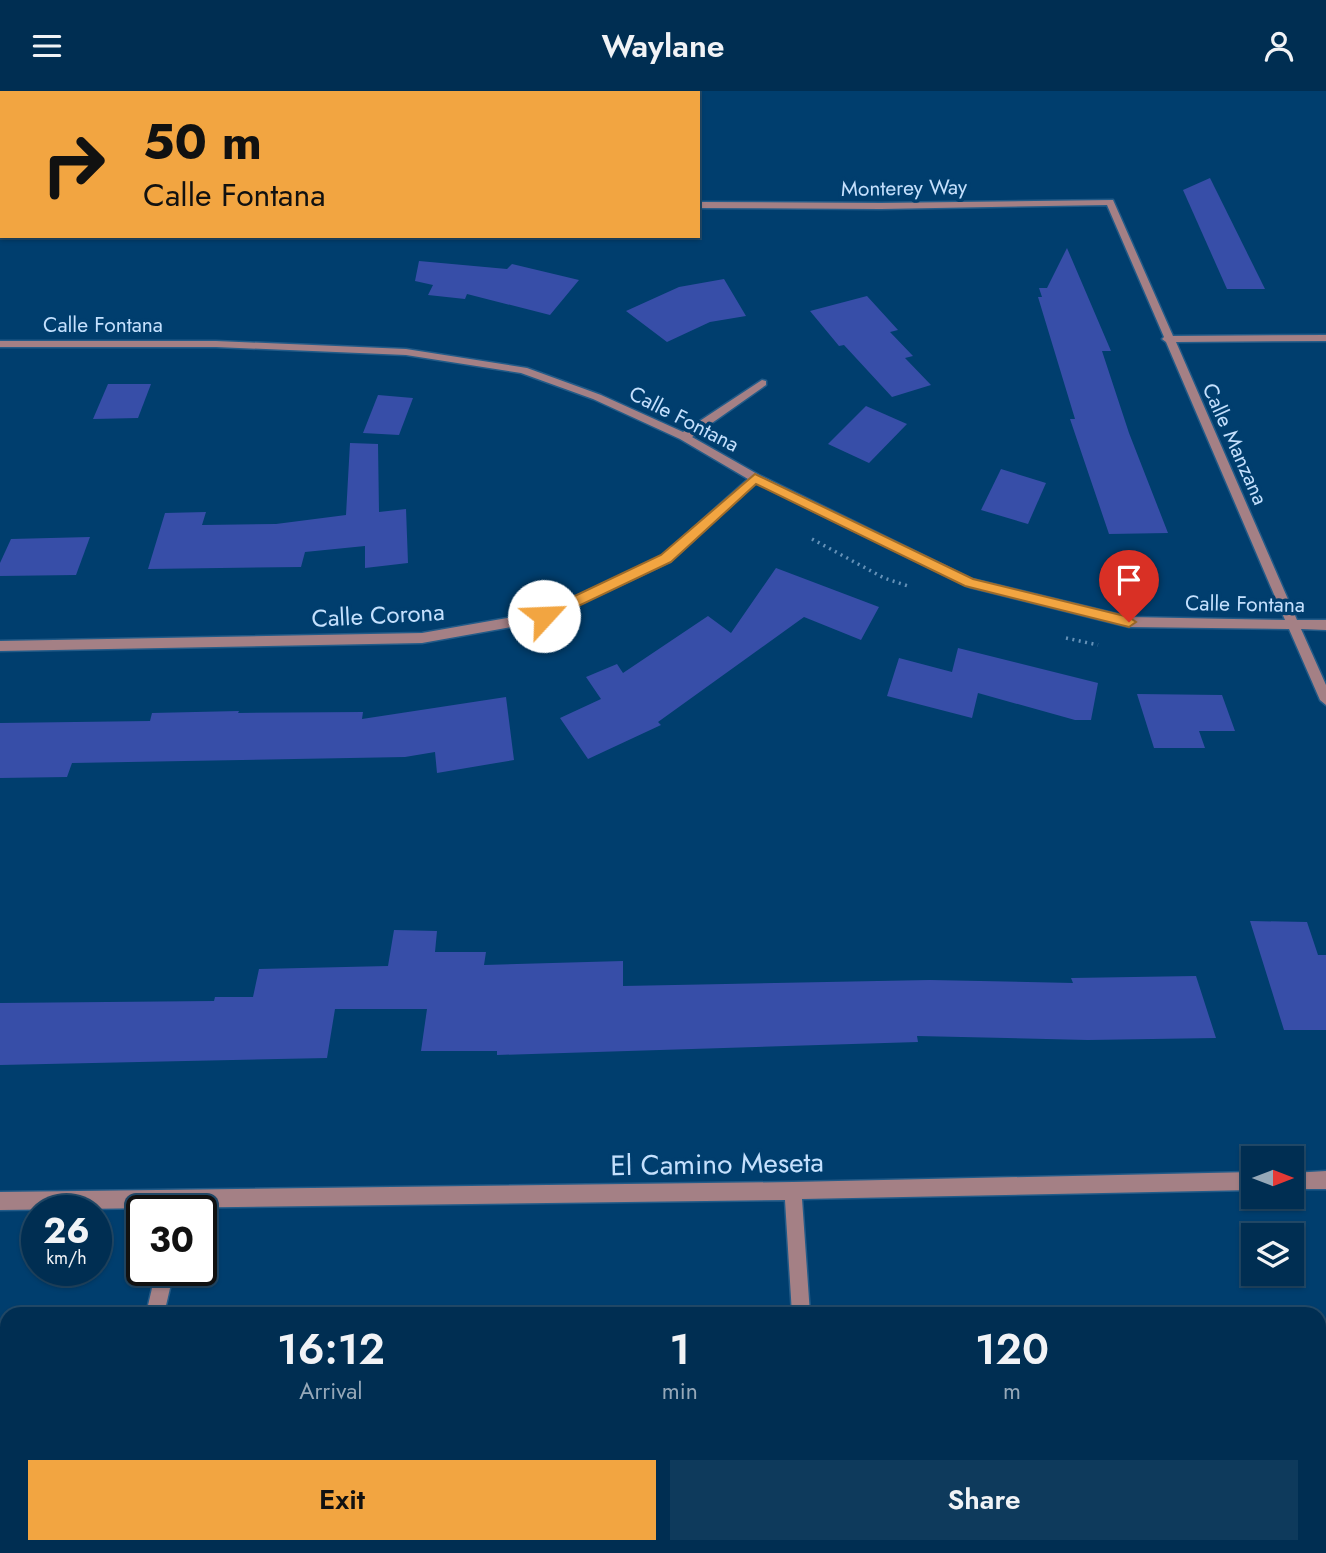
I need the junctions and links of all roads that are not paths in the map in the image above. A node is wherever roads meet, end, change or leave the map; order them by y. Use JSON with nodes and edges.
{"nodes":[{"id":1,"x":1110,"y":202,"type":"joint"},
{"id":2,"x":700,"y":205,"type":"edge"},
{"id":3,"x":1326,"y":338,"type":"edge"},
{"id":4,"x":1167,"y":339,"type":"junction"},
{"id":5,"x":0,"y":344,"type":"edge"},
{"id":6,"x":762,"y":383,"type":"dead end"},
{"id":7,"x":684,"y":437,"type":"junction"},
{"id":8,"x":755,"y":478,"type":"junction"},
{"id":9,"x":1294,"y":624,"type":"junction"},
{"id":10,"x":1326,"y":625,"type":"edge"},
{"id":11,"x":0,"y":646,"type":"edge"},
{"id":12,"x":1326,"y":700,"type":"edge"},
{"id":13,"x":1326,"y":1180,"type":"edge"},
{"id":14,"x":1241,"y":1181,"type":"edge"},
{"id":15,"x":1304,"y":1181,"type":"edge"},
{"id":16,"x":793,"y":1191,"type":"junction"},
{"id":17,"x":0,"y":1201,"type":"edge"},
{"id":18,"x":126,"y":1204,"type":"edge"},
{"id":19,"x":217,"y":1204,"type":"edge"},
{"id":20,"x":162,"y":1286,"type":"edge"},
{"id":21,"x":157,"y":1307,"type":"edge"},
{"id":22,"x":801,"y":1307,"type":"edge"}],
"edges":[{"from":1,"to":2,"type":"street","name":"Monterey Way"},
{"from":1,"to":4,"type":"street","name":"Calle Manzana"},
{"from":3,"to":4,"type":"street"},
{"from":4,"to":9,"type":"street","name":"Calle Manzana"},
{"from":5,"to":7,"type":"street","name":"Calle Fontana"},
{"from":6,"to":7,"type":"street"},
{"from":7,"to":8,"type":"street","name":"Calle Fontana"},
{"from":8,"to":9,"type":"street","name":"Calle Fontana"},
{"from":8,"to":11,"type":"street","name":"Calle Corona"},
{"from":9,"to":10,"type":"street","name":"Calle Fontana"},
{"from":9,"to":12,"type":"street","name":"Calle Manzana"},
{"from":13,"to":15,"type":"street"},
{"from":14,"to":16,"type":"street","name":"El Camino Meseta"},
{"from":16,"to":19,"type":"street","name":"El Camino Meseta"},
{"from":16,"to":22,"type":"street"},
{"from":17,"to":18,"type":"street","name":"El Camino Meseta"},
{"from":20,"to":21,"type":"street"}]}
